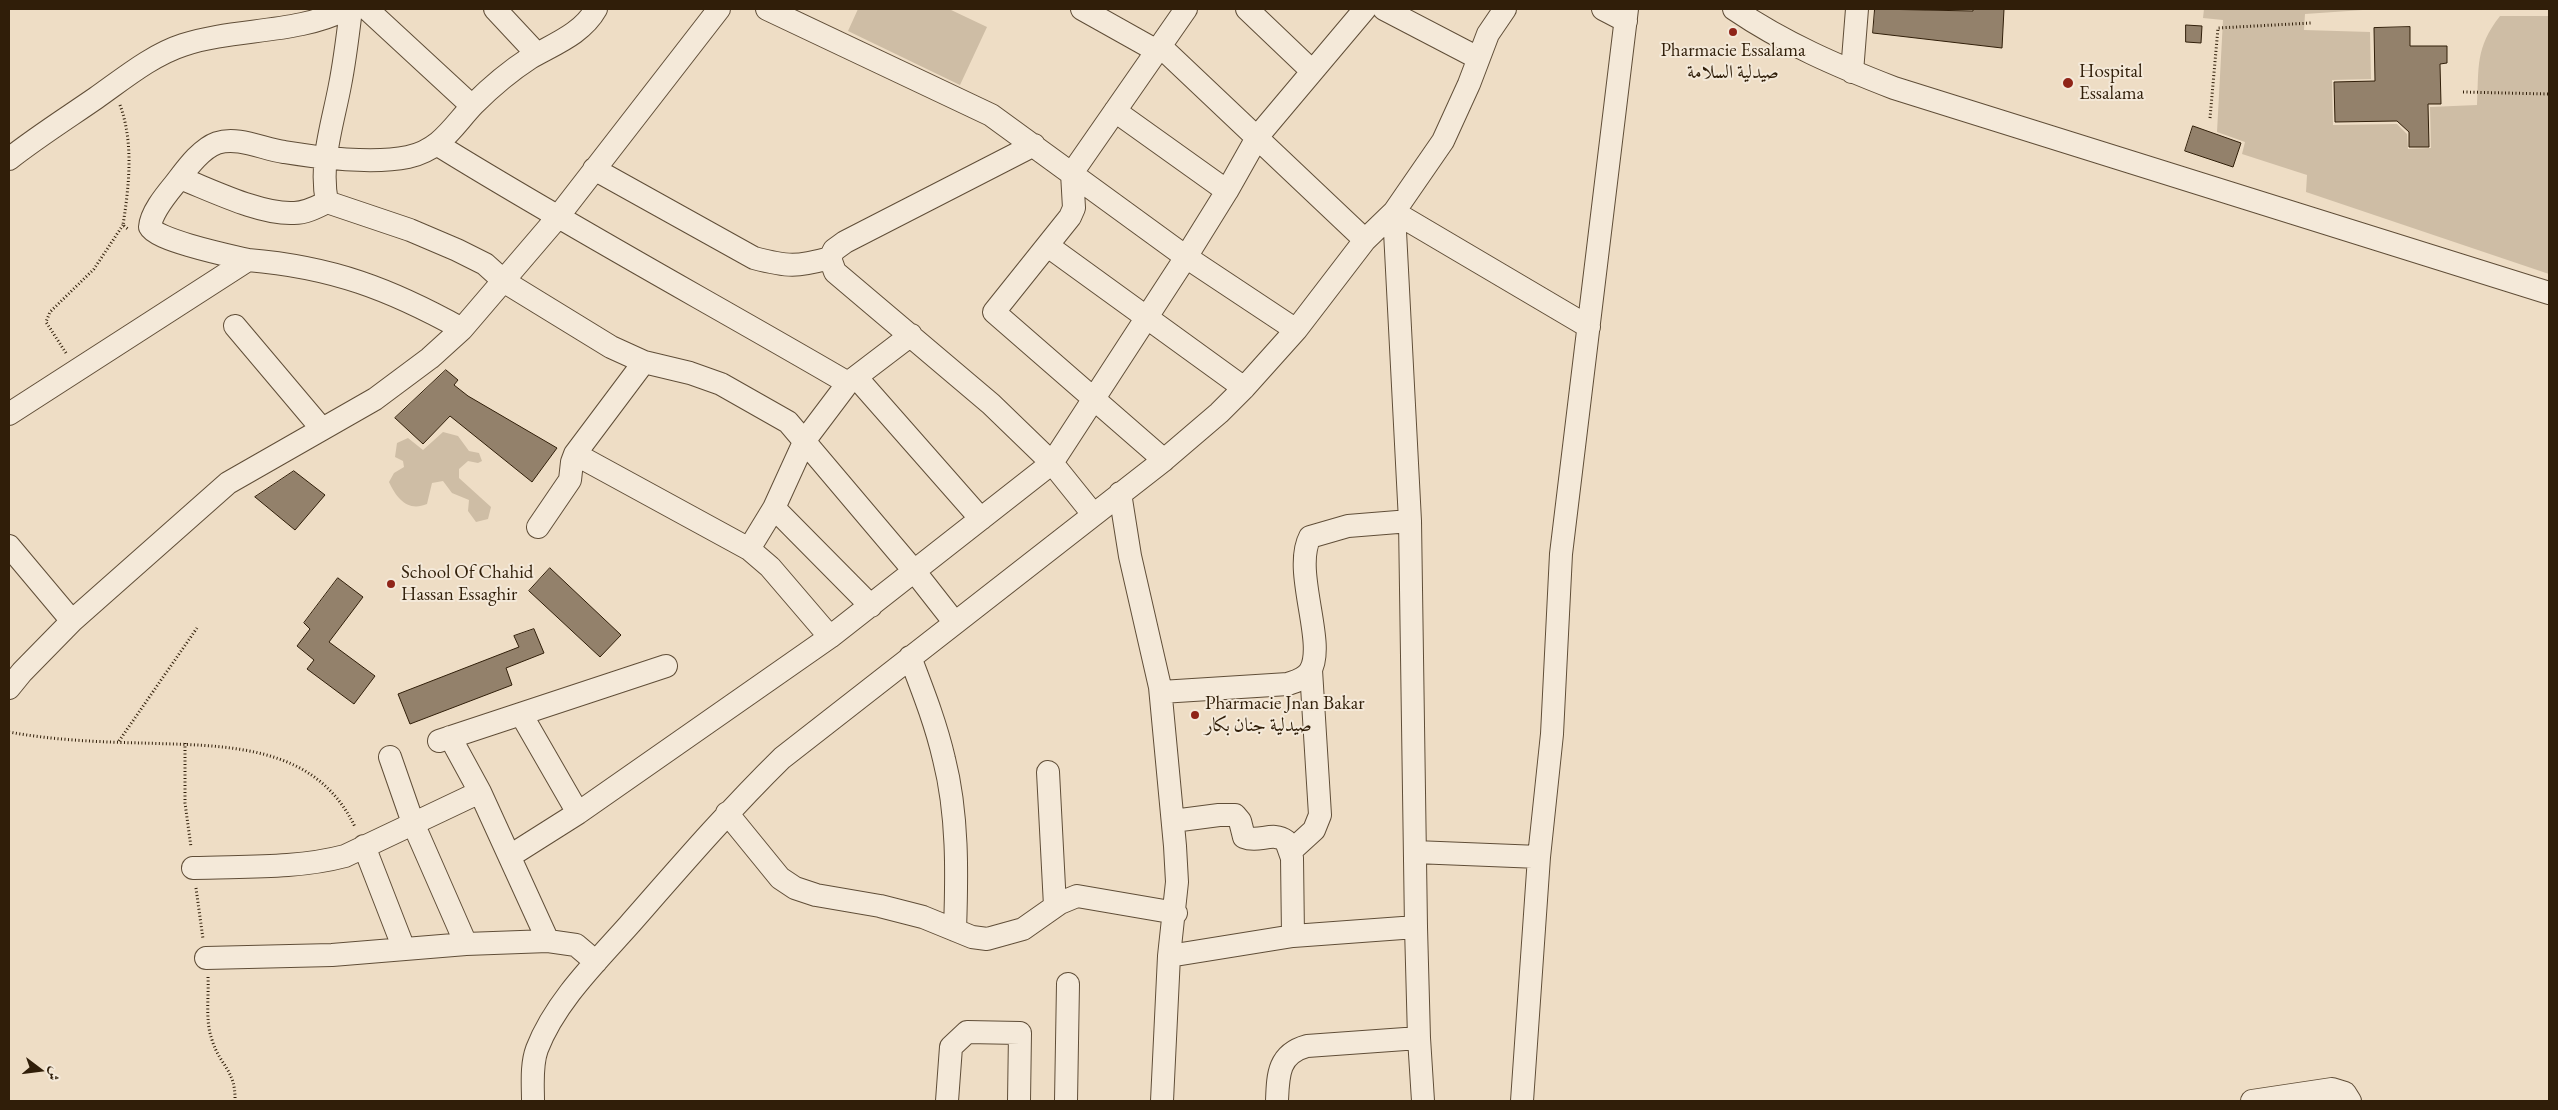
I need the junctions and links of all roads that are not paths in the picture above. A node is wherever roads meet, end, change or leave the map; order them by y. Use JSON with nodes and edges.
{"nodes":[{"id":1,"x":346,"y":9,"type":"edge"},
{"id":2,"x":352,"y":9,"type":"edge"},
{"id":3,"x":366,"y":9,"type":"edge"},
{"id":4,"x":494,"y":9,"type":"edge"},
{"id":5,"x":596,"y":9,"type":"edge"},
{"id":6,"x":719,"y":9,"type":"edge"},
{"id":7,"x":767,"y":9,"type":"edge"},
{"id":8,"x":1082,"y":9,"type":"edge"},
{"id":9,"x":1186,"y":9,"type":"edge"},
{"id":10,"x":1247,"y":9,"type":"edge"},
{"id":11,"x":1365,"y":9,"type":"edge"},
{"id":12,"x":1384,"y":9,"type":"edge"},
{"id":13,"x":1505,"y":9,"type":"edge"},
{"id":14,"x":1603,"y":9,"type":"edge"},
{"id":15,"x":1734,"y":9,"type":"edge"},
{"id":16,"x":1857,"y":9,"type":"edge"},
{"id":17,"x":1627,"y":15,"type":"edge"},
{"id":18,"x":1158,"y":48,"type":"junction"},
{"id":19,"x":537,"y":54,"type":"junction"},
{"id":20,"x":1478,"y":58,"type":"junction"},
{"id":21,"x":1312,"y":71,"type":"junction"},
{"id":22,"x":1852,"y":72,"type":"junction"},
{"id":23,"x":472,"y":106,"type":"junction"},
{"id":24,"x":1115,"y":111,"type":"junction"},
{"id":25,"x":1258,"y":136,"type":"junction"},
{"id":26,"x":438,"y":145,"type":"junction"},
{"id":27,"x":1034,"y":145,"type":"junction"},
{"id":28,"x":9,"y":158,"type":"edge"},
{"id":29,"x":325,"y":159,"type":"junction"},
{"id":30,"x":594,"y":169,"type":"junction"},
{"id":31,"x":1072,"y":173,"type":"junction"},
{"id":32,"x":180,"y":178,"type":"junction"},
{"id":33,"x":1227,"y":191,"type":"junction"},
{"id":34,"x":327,"y":202,"type":"junction"},
{"id":35,"x":1394,"y":212,"type":"junction"},
{"id":36,"x":557,"y":218,"type":"junction"},
{"id":37,"x":1365,"y":240,"type":"junction"},
{"id":38,"x":1048,"y":246,"type":"junction"},
{"id":39,"x":1186,"y":257,"type":"junction"},
{"id":40,"x":830,"y":258,"type":"junction"},
{"id":41,"x":248,"y":260,"type":"junction"},
{"id":42,"x":505,"y":282,"type":"junction"},
{"id":43,"x":2549,"y":293,"type":"edge"},
{"id":44,"x":1146,"y":318,"type":"junction"},
{"id":45,"x":235,"y":326,"type":"dead end"},
{"id":46,"x":1589,"y":327,"type":"junction"},
{"id":47,"x":462,"y":329,"type":"junction"},
{"id":48,"x":1296,"y":330,"type":"junction"},
{"id":49,"x":911,"y":335,"type":"junction"},
{"id":50,"x":644,"y":362,"type":"junction"},
{"id":51,"x":852,"y":380,"type":"junction"},
{"id":52,"x":1244,"y":388,"type":"junction"},
{"id":53,"x":1092,"y":400,"type":"junction"},
{"id":54,"x":9,"y":414,"type":"edge"},
{"id":55,"x":322,"y":429,"type":"junction"},
{"id":56,"x":805,"y":440,"type":"junction"},
{"id":57,"x":575,"y":454,"type":"junction"},
{"id":58,"x":1164,"y":460,"type":"junction"},
{"id":59,"x":1052,"y":463,"type":"junction"},
{"id":60,"x":1120,"y":493,"type":"junction"},
{"id":61,"x":774,"y":508,"type":"junction"},
{"id":62,"x":1093,"y":514,"type":"junction"},
{"id":63,"x":981,"y":519,"type":"junction"},
{"id":64,"x":1410,"y":521,"type":"junction"},
{"id":65,"x":538,"y":527,"type":"dead end"},
{"id":66,"x":9,"y":546,"type":"edge"},
{"id":67,"x":749,"y":549,"type":"junction"},
{"id":68,"x":915,"y":572,"type":"junction"},
{"id":69,"x":871,"y":606,"type":"junction"},
{"id":70,"x":72,"y":621,"type":"junction"},
{"id":71,"x":954,"y":623,"type":"junction"},
{"id":72,"x":830,"y":637,"type":"junction"},
{"id":73,"x":910,"y":658,"type":"junction"},
{"id":74,"x":666,"y":666,"type":"dead end"},
{"id":75,"x":1311,"y":670,"type":"junction"},
{"id":76,"x":9,"y":688,"type":"edge"},
{"id":77,"x":1161,"y":692,"type":"junction"},
{"id":78,"x":520,"y":714,"type":"junction"},
{"id":79,"x":390,"y":757,"type":"dead end"},
{"id":80,"x":1048,"y":772,"type":"dead end"},
{"id":81,"x":480,"y":792,"type":"junction"},
{"id":82,"x":578,"y":813,"type":"junction"},
{"id":83,"x":727,"y":813,"type":"junction"},
{"id":84,"x":1173,"y":821,"type":"junction"},
{"id":85,"x":413,"y":823,"type":"junction"},
{"id":86,"x":364,"y":846,"type":"junction"},
{"id":87,"x":1291,"y":851,"type":"junction"},
{"id":88,"x":1415,"y":852,"type":"junction"},
{"id":89,"x":510,"y":856,"type":"junction"},
{"id":90,"x":1538,"y":857,"type":"junction"},
{"id":91,"x":193,"y":868,"type":"road end"},
{"id":92,"x":1055,"y":906,"type":"junction"},
{"id":93,"x":1176,"y":913,"type":"junction"},
{"id":94,"x":1416,"y":927,"type":"junction"},
{"id":95,"x":955,"y":930,"type":"junction"},
{"id":96,"x":1293,"y":936,"type":"junction"},
{"id":97,"x":548,"y":941,"type":"junction"},
{"id":98,"x":466,"y":944,"type":"junction"},
{"id":99,"x":404,"y":949,"type":"junction"},
{"id":100,"x":1169,"y":956,"type":"junction"},
{"id":101,"x":206,"y":958,"type":"road end"},
{"id":102,"x":596,"y":962,"type":"junction"},
{"id":103,"x":1068,"y":984,"type":"dead end"},
{"id":104,"x":1418,"y":1038,"type":"junction"},
{"id":105,"x":533,"y":1101,"type":"edge"},
{"id":106,"x":947,"y":1101,"type":"edge"},
{"id":107,"x":1019,"y":1101,"type":"edge"},
{"id":108,"x":1066,"y":1101,"type":"edge"},
{"id":109,"x":1162,"y":1101,"type":"edge"},
{"id":110,"x":1277,"y":1101,"type":"edge"},
{"id":111,"x":1424,"y":1101,"type":"edge"},
{"id":112,"x":1522,"y":1101,"type":"edge"},
{"id":113,"x":2252,"y":1101,"type":"edge"},
{"id":114,"x":2350,"y":1101,"type":"edge"}],
"edges":[{"from":1,"to":28,"type":"street"},
{"from":2,"to":29,"type":"street"},
{"from":3,"to":23,"type":"street"},
{"from":4,"to":19,"type":"street"},
{"from":5,"to":19,"type":"street"},
{"from":6,"to":30,"type":"street"},
{"from":7,"to":27,"type":"street"},
{"from":8,"to":18,"type":"street"},
{"from":9,"to":18,"type":"street"},
{"from":10,"to":21,"type":"street"},
{"from":11,"to":21,"type":"street"},
{"from":12,"to":20,"type":"street"},
{"from":13,"to":20,"type":"street"},
{"from":14,"to":17,"type":"street"},
{"from":15,"to":22,"type":"street"},
{"from":16,"to":22,"type":"street"},
{"from":17,"to":46,"type":"street"},
{"from":18,"to":24,"type":"street"},
{"from":18,"to":25,"type":"street"},
{"from":19,"to":23,"type":"street"},
{"from":20,"to":35,"type":"street"},
{"from":21,"to":25,"type":"street"},
{"from":22,"to":43,"type":"street"},
{"from":23,"to":26,"type":"street"},
{"from":24,"to":31,"type":"street"},
{"from":24,"to":33,"type":"street"},
{"from":25,"to":33,"type":"street"},
{"from":25,"to":37,"type":"street"},
{"from":26,"to":29,"type":"street"},
{"from":26,"to":36,"type":"street"},
{"from":27,"to":31,"type":"street"},
{"from":27,"to":40,"type":"street"},
{"from":29,"to":32,"type":"street"},
{"from":29,"to":34,"type":"street"},
{"from":30,"to":36,"type":"street"},
{"from":30,"to":40,"type":"street"},
{"from":31,"to":38,"type":"street"},
{"from":31,"to":39,"type":"street"},
{"from":32,"to":34,"type":"street"},
{"from":32,"to":41,"type":"street"},
{"from":33,"to":39,"type":"street"},
{"from":34,"to":42,"type":"street"},
{"from":35,"to":37,"type":"street"},
{"from":35,"to":46,"type":"street"},
{"from":35,"to":64,"type":"street"},
{"from":36,"to":42,"type":"street"},
{"from":36,"to":51,"type":"street"},
{"from":37,"to":48,"type":"street"},
{"from":38,"to":44,"type":"street"},
{"from":38,"to":53,"type":"street"},
{"from":39,"to":44,"type":"street"},
{"from":39,"to":48,"type":"street"},
{"from":40,"to":49,"type":"street"},
{"from":41,"to":47,"type":"street"},
{"from":41,"to":54,"type":"street"},
{"from":42,"to":47,"type":"street"},
{"from":42,"to":50,"type":"street"},
{"from":44,"to":52,"type":"street"},
{"from":44,"to":53,"type":"street"},
{"from":45,"to":55,"type":"street"},
{"from":46,"to":90,"type":"street"},
{"from":47,"to":55,"type":"street"},
{"from":48,"to":52,"type":"street"},
{"from":49,"to":51,"type":"street"},
{"from":49,"to":59,"type":"street"},
{"from":50,"to":56,"type":"street"},
{"from":50,"to":57,"type":"street"},
{"from":51,"to":56,"type":"street"},
{"from":51,"to":63,"type":"street"},
{"from":52,"to":58,"type":"street"},
{"from":53,"to":58,"type":"street"},
{"from":53,"to":59,"type":"street"},
{"from":55,"to":70,"type":"street"},
{"from":56,"to":61,"type":"street"},
{"from":56,"to":68,"type":"street"},
{"from":57,"to":65,"type":"street"},
{"from":57,"to":67,"type":"street"},
{"from":58,"to":60,"type":"street"},
{"from":59,"to":62,"type":"street"},
{"from":59,"to":63,"type":"street"},
{"from":60,"to":62,"type":"street"},
{"from":60,"to":77,"type":"street"},
{"from":61,"to":67,"type":"street"},
{"from":61,"to":69,"type":"street"},
{"from":62,"to":71,"type":"street"},
{"from":63,"to":68,"type":"street"},
{"from":64,"to":75,"type":"street"},
{"from":64,"to":88,"type":"street"},
{"from":66,"to":70,"type":"street"},
{"from":67,"to":72,"type":"street"},
{"from":68,"to":69,"type":"street"},
{"from":68,"to":71,"type":"street"},
{"from":69,"to":72,"type":"street"},
{"from":70,"to":76,"type":"street"},
{"from":71,"to":73,"type":"street"},
{"from":72,"to":82,"type":"street"},
{"from":73,"to":83,"type":"street"},
{"from":73,"to":95,"type":"street"},
{"from":74,"to":78,"type":"street"},
{"from":75,"to":77,"type":"street"},
{"from":75,"to":87,"type":"street"},
{"from":77,"to":84,"type":"street"},
{"from":78,"to":81,"type":"street"},
{"from":78,"to":82,"type":"street"},
{"from":79,"to":85,"type":"street"},
{"from":80,"to":92,"type":"street"},
{"from":81,"to":85,"type":"street"},
{"from":81,"to":89,"type":"street"},
{"from":82,"to":89,"type":"street"},
{"from":83,"to":95,"type":"street"},
{"from":83,"to":102,"type":"street"},
{"from":84,"to":87,"type":"street"},
{"from":84,"to":93,"type":"street"},
{"from":85,"to":86,"type":"street"},
{"from":85,"to":98,"type":"street"},
{"from":86,"to":91,"type":"street"},
{"from":86,"to":99,"type":"street"},
{"from":87,"to":96,"type":"street"},
{"from":88,"to":90,"type":"street"},
{"from":88,"to":94,"type":"street"},
{"from":89,"to":97,"type":"street"},
{"from":90,"to":112,"type":"street"},
{"from":92,"to":93,"type":"street"},
{"from":92,"to":95,"type":"street"},
{"from":93,"to":100,"type":"street"},
{"from":94,"to":96,"type":"street"},
{"from":94,"to":104,"type":"street"},
{"from":96,"to":100,"type":"street"},
{"from":97,"to":98,"type":"street"},
{"from":97,"to":102,"type":"street"},
{"from":98,"to":99,"type":"street"},
{"from":99,"to":101,"type":"street"},
{"from":100,"to":109,"type":"street"},
{"from":102,"to":105,"type":"street"},
{"from":103,"to":108,"type":"street"},
{"from":104,"to":110,"type":"street"},
{"from":104,"to":111,"type":"street"},
{"from":106,"to":107,"type":"street"},
{"from":113,"to":114,"type":"street"}]}
